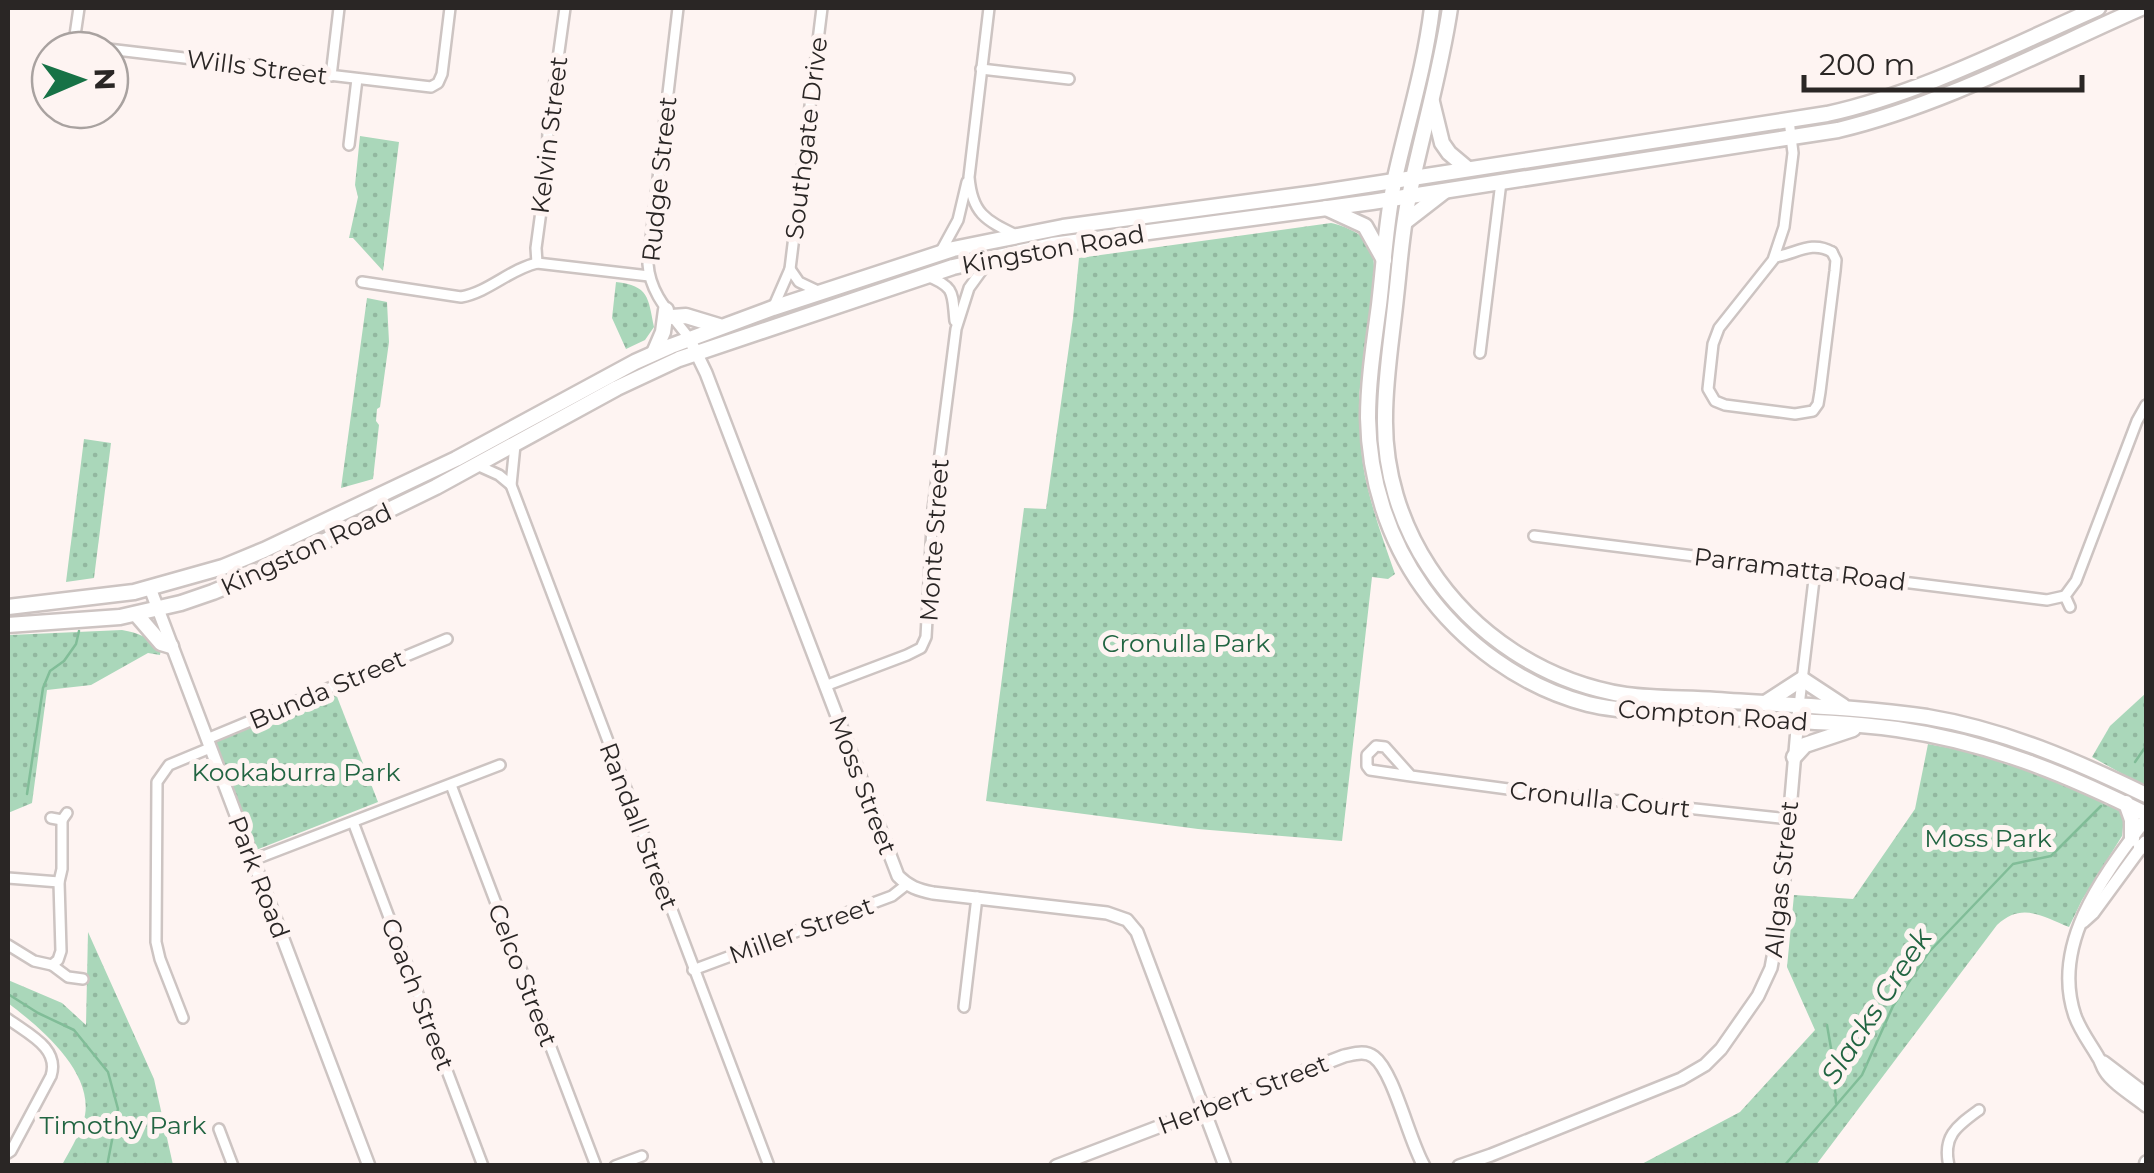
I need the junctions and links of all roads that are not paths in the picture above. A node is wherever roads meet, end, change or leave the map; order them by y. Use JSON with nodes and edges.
{"nodes":[{"id":1,"x":339,"y":8,"type":"edge"},
{"id":2,"x":450,"y":8,"type":"edge"},
{"id":3,"x":565,"y":8,"type":"edge"},
{"id":4,"x":678,"y":8,"type":"edge"},
{"id":5,"x":822,"y":8,"type":"edge"},
{"id":6,"x":989,"y":8,"type":"edge"},
{"id":7,"x":1432,"y":8,"type":"edge"},
{"id":8,"x":1450,"y":8,"type":"edge"},
{"id":9,"x":2098,"y":8,"type":"edge"},
{"id":10,"x":2141,"y":8,"type":"edge"},
{"id":11,"x":130,"y":54,"type":"edge"},
{"id":12,"x":981,"y":68,"type":"junction"},
{"id":13,"x":331,"y":76,"type":"junction"},
{"id":14,"x":357,"y":79,"type":"junction"},
{"id":15,"x":1069,"y":79,"type":"dead end"},
{"id":16,"x":1432,"y":101,"type":"junction"},
{"id":17,"x":1789,"y":120,"type":"junction"},
{"id":18,"x":1792,"y":137,"type":"junction"},
{"id":19,"x":349,"y":144,"type":"dead end"},
{"id":20,"x":1468,"y":170,"type":"junction"},
{"id":21,"x":969,"y":176,"type":"junction"},
{"id":22,"x":1413,"y":178,"type":"junction"},
{"id":23,"x":1395,"y":181,"type":"junction"},
{"id":24,"x":1501,"y":182,"type":"junction"},
{"id":25,"x":1445,"y":190,"type":"junction"},
{"id":26,"x":1409,"y":196,"type":"junction"},
{"id":27,"x":1392,"y":198,"type":"junction"},
{"id":28,"x":1326,"y":208,"type":"junction"},
{"id":29,"x":1405,"y":222,"type":"junction"},
{"id":30,"x":1784,"y":228,"type":"junction"},
{"id":31,"x":1016,"y":235,"type":"junction"},
{"id":32,"x":1840,"y":244,"type":"dead end"},
{"id":33,"x":1799,"y":248,"type":"junction"},
{"id":34,"x":1832,"y":252,"type":"junction"},
{"id":35,"x":940,"y":253,"type":"junction"},
{"id":36,"x":991,"y":257,"type":"junction"},
{"id":37,"x":1774,"y":258,"type":"junction"},
{"id":38,"x":1384,"y":260,"type":"junction"},
{"id":39,"x":537,"y":263,"type":"junction"},
{"id":40,"x":790,"y":269,"type":"junction"},
{"id":41,"x":649,"y":276,"type":"junction"},
{"id":42,"x":925,"y":276,"type":"junction"},
{"id":43,"x":362,"y":282,"type":"dead end"},
{"id":44,"x":820,"y":292,"type":"junction"},
{"id":45,"x":773,"y":308,"type":"junction"},
{"id":46,"x":669,"y":313,"type":"junction"},
{"id":47,"x":719,"y":326,"type":"junction"},
{"id":48,"x":956,"y":329,"type":"junction"},
{"id":49,"x":689,"y":338,"type":"junction"},
{"id":50,"x":697,"y":352,"type":"junction"},
{"id":51,"x":654,"y":353,"type":"junction"},
{"id":52,"x":1480,"y":353,"type":"dead end"},
{"id":53,"x":2146,"y":405,"type":"edge"},
{"id":54,"x":515,"y":445,"type":"junction"},
{"id":55,"x":479,"y":466,"type":"junction"},
{"id":56,"x":511,"y":485,"type":"junction"},
{"id":57,"x":1534,"y":536,"type":"dead end"},
{"id":58,"x":1815,"y":571,"type":"junction"},
{"id":59,"x":150,"y":588,"type":"junction"},
{"id":60,"x":2065,"y":596,"type":"junction"},
{"id":61,"x":8,"y":607,"type":"edge"},
{"id":62,"x":2070,"y":607,"type":"dead end"},
{"id":63,"x":158,"y":609,"type":"junction"},
{"id":64,"x":136,"y":614,"type":"junction"},
{"id":65,"x":8,"y":625,"type":"edge"},
{"id":66,"x":447,"y":639,"type":"dead end"},
{"id":67,"x":172,"y":646,"type":"junction"},
{"id":68,"x":1802,"y":679,"type":"junction"},
{"id":69,"x":825,"y":686,"type":"junction"},
{"id":70,"x":1765,"y":704,"type":"junction"},
{"id":71,"x":1845,"y":708,"type":"junction"},
{"id":72,"x":1798,"y":714,"type":"junction"},
{"id":73,"x":1863,"y":726,"type":"junction"},
{"id":74,"x":209,"y":744,"type":"junction"},
{"id":75,"x":1794,"y":757,"type":"junction"},
{"id":76,"x":500,"y":765,"type":"dead end"},
{"id":77,"x":1411,"y":776,"type":"junction"},
{"id":78,"x":450,"y":784,"type":"junction"},
{"id":79,"x":2146,"y":795,"type":"edge"},
{"id":80,"x":2126,"y":804,"type":"junction"},
{"id":81,"x":2146,"y":816,"type":"edge"},
{"id":82,"x":60,"y":817,"type":"dead end"},
{"id":83,"x":1788,"y":820,"type":"junction"},
{"id":84,"x":353,"y":822,"type":"junction"},
{"id":85,"x":2142,"y":843,"type":"edge"},
{"id":86,"x":254,"y":860,"type":"junction"},
{"id":87,"x":8,"y":878,"type":"edge"},
{"id":88,"x":59,"y":882,"type":"junction"},
{"id":89,"x":906,"y":885,"type":"junction"},
{"id":90,"x":977,"y":897,"type":"junction"},
{"id":91,"x":8,"y":945,"type":"edge"},
{"id":92,"x":52,"y":965,"type":"junction"},
{"id":93,"x":694,"y":970,"type":"junction"},
{"id":94,"x":82,"y":978,"type":"dead end"},
{"id":95,"x":964,"y":1007,"type":"dead end"},
{"id":96,"x":183,"y":1018,"type":"dead end"},
{"id":97,"x":8,"y":1019,"type":"edge"},
{"id":98,"x":2100,"y":1060,"type":"junction"},
{"id":99,"x":2146,"y":1094,"type":"edge"},
{"id":100,"x":2146,"y":1106,"type":"edge"},
{"id":101,"x":1204,"y":1108,"type":"junction"},
{"id":102,"x":1978,"y":1110,"type":"dead end"},
{"id":103,"x":219,"y":1129,"type":"dead end"},
{"id":104,"x":8,"y":1153,"type":"edge"},
{"id":105,"x":642,"y":1156,"type":"dead end"},
{"id":106,"x":234,"y":1166,"type":"edge"},
{"id":107,"x":370,"y":1166,"type":"edge"},
{"id":108,"x":484,"y":1166,"type":"edge"},
{"id":109,"x":596,"y":1166,"type":"edge"},
{"id":110,"x":615,"y":1166,"type":"edge"},
{"id":111,"x":769,"y":1166,"type":"edge"},
{"id":112,"x":1056,"y":1166,"type":"edge"},
{"id":113,"x":1225,"y":1166,"type":"edge"},
{"id":114,"x":1424,"y":1166,"type":"edge"},
{"id":115,"x":1459,"y":1166,"type":"edge"},
{"id":116,"x":1950,"y":1166,"type":"edge"}],
"edges":[{"from":1,"to":13,"type":"street"},
{"from":2,"to":14,"type":"street","name":"Wills Street"},
{"from":3,"to":39,"type":"street","name":"Kelvin Street"},
{"from":4,"to":41,"type":"street","name":"Rudge Street"},
{"from":5,"to":40,"type":"street","name":"Southgate Drive"},
{"from":6,"to":12,"type":"street"},
{"from":7,"to":23,"type":"main road","name":"Compton Road"},
{"from":8,"to":16,"type":"main road","name":"Compton Road"},
{"from":9,"to":17,"type":"main road","name":"Kingston Road"},
{"from":10,"to":18,"type":"main road","name":"Kingston Road"},
{"from":11,"to":13,"type":"street","name":"Wills Street"},
{"from":12,"to":15,"type":"street"},
{"from":12,"to":21,"type":"street"},
{"from":13,"to":14,"type":"street","name":"Wills Street"},
{"from":14,"to":19,"type":"street"},
{"from":16,"to":20,"type":"main road"},
{"from":16,"to":22,"type":"main road","name":"Compton Road"},
{"from":17,"to":18,"type":"street"},
{"from":17,"to":20,"type":"main road","name":"Kingston Road"},
{"from":18,"to":24,"type":"main road","name":"Kingston Road"},
{"from":18,"to":30,"type":"street"},
{"from":20,"to":22,"type":"main road","name":"Kingston Road"},
{"from":21,"to":31,"type":"street"},
{"from":21,"to":35,"type":"street"},
{"from":22,"to":23,"type":"main road","name":"Kingston Road"},
{"from":22,"to":26,"type":"main road","name":"Compton Road"},
{"from":23,"to":27,"type":"main road","name":"Compton Road"},
{"from":23,"to":31,"type":"main road","name":"Kingston Road"},
{"from":24,"to":25,"type":"main road","name":"Kingston Road"},
{"from":24,"to":52,"type":"street"},
{"from":25,"to":26,"type":"main road","name":"Kingston Road"},
{"from":25,"to":29,"type":"main road"},
{"from":26,"to":27,"type":"main road","name":"Kingston Road"},
{"from":26,"to":29,"type":"main road","name":"Compton Road"},
{"from":27,"to":28,"type":"main road","name":"Kingston Road"},
{"from":27,"to":38,"type":"main road","name":"Compton Road"},
{"from":28,"to":36,"type":"main road","name":"Kingston Road"},
{"from":28,"to":38,"type":"main road"},
{"from":29,"to":70,"type":"main road","name":"Compton Road"},
{"from":30,"to":33,"type":"street"},
{"from":30,"to":37,"type":"street"},
{"from":31,"to":35,"type":"main road","name":"Kingston Road"},
{"from":32,"to":34,"type":"street"},
{"from":33,"to":34,"type":"street"},
{"from":33,"to":37,"type":"street"},
{"from":34,"to":37,"type":"street"},
{"from":35,"to":44,"type":"main road","name":"Kingston Road"},
{"from":36,"to":42,"type":"main road","name":"Kingston Road"},
{"from":36,"to":48,"type":"street","name":"Monte Street"},
{"from":38,"to":72,"type":"main road","name":"Compton Road"},
{"from":39,"to":41,"type":"street"},
{"from":39,"to":43,"type":"street"},
{"from":40,"to":44,"type":"street","name":"Southgate Drive"},
{"from":40,"to":45,"type":"street","name":"Southgate Drive"},
{"from":41,"to":46,"type":"street","name":"Rudge Street"},
{"from":42,"to":48,"type":"street","name":"Monte Street"},
{"from":42,"to":50,"type":"main road","name":"Kingston Road"},
{"from":44,"to":45,"type":"main road","name":"Kingston Road"},
{"from":45,"to":47,"type":"main road","name":"Kingston Road"},
{"from":46,"to":47,"type":"main road"},
{"from":46,"to":49,"type":"street","name":"Rudge Street"},
{"from":46,"to":51,"type":"main road"},
{"from":47,"to":49,"type":"main road","name":"Kingston Road"},
{"from":48,"to":69,"type":"street","name":"Monte Street"},
{"from":49,"to":50,"type":"street","name":"Moss Street"},
{"from":49,"to":51,"type":"main road","name":"Kingston Road"},
{"from":50,"to":54,"type":"main road","name":"Kingston Road"},
{"from":50,"to":69,"type":"street","name":"Moss Street"},
{"from":51,"to":59,"type":"main road","name":"Kingston Road"},
{"from":53,"to":60,"type":"street"},
{"from":54,"to":55,"type":"main road","name":"Kingston Road"},
{"from":54,"to":56,"type":"street","name":"Randall Street"},
{"from":55,"to":56,"type":"street"},
{"from":55,"to":63,"type":"main road","name":"Kingston Road"},
{"from":56,"to":93,"type":"street","name":"Randall Street"},
{"from":57,"to":58,"type":"street","name":"Parramatta Road"},
{"from":58,"to":60,"type":"street","name":"Parramatta Road"},
{"from":58,"to":68,"type":"street"},
{"from":59,"to":61,"type":"main road","name":"Kingston Road"},
{"from":59,"to":63,"type":"street","name":"Park Road"},
{"from":60,"to":62,"type":"street"},
{"from":63,"to":64,"type":"main road","name":"Kingston Road"},
{"from":63,"to":67,"type":"street","name":"Park Road"},
{"from":64,"to":65,"type":"main road","name":"Kingston Road"},
{"from":64,"to":67,"type":"main road"},
{"from":66,"to":74,"type":"street","name":"Bunda Street"},
{"from":67,"to":74,"type":"street","name":"Park Road"},
{"from":68,"to":70,"type":"main road"},
{"from":68,"to":71,"type":"main road"},
{"from":68,"to":72,"type":"street"},
{"from":69,"to":89,"type":"street","name":"Moss Street"},
{"from":70,"to":72,"type":"main road","name":"Compton Road"},
{"from":71,"to":72,"type":"main road","name":"Compton Road"},
{"from":71,"to":79,"type":"main road","name":"Compton Road"},
{"from":72,"to":73,"type":"main road","name":"Compton Road"},
{"from":72,"to":75,"type":"street","name":"Allgas Street"},
{"from":73,"to":75,"type":"main road"},
{"from":73,"to":80,"type":"main road","name":"Compton Road"},
{"from":74,"to":86,"type":"street","name":"Park Road"},
{"from":74,"to":96,"type":"street","name":"Bunda Street"},
{"from":75,"to":83,"type":"street","name":"Allgas Street"},
{"from":76,"to":78,"type":"street"},
{"from":77,"to":77,"type":"street","name":"Cronulla Court"},
{"from":77,"to":83,"type":"street","name":"Cronulla Court"},
{"from":78,"to":84,"type":"street"},
{"from":78,"to":109,"type":"street","name":"Celco Street"},
{"from":80,"to":81,"type":"main road","name":"Compton Road"},
{"from":80,"to":85,"type":"main road"},
{"from":81,"to":85,"type":"street"},
{"from":82,"to":88,"type":"street"},
{"from":83,"to":115,"type":"street","name":"Allgas Street"},
{"from":84,"to":86,"type":"street"},
{"from":84,"to":108,"type":"street","name":"Coach Street"},
{"from":85,"to":98,"type":"street"},
{"from":86,"to":107,"type":"street","name":"Park Road"},
{"from":87,"to":88,"type":"street"},
{"from":88,"to":92,"type":"street"},
{"from":89,"to":90,"type":"street","name":"Moss Street"},
{"from":89,"to":93,"type":"street","name":"Miller Street"},
{"from":90,"to":95,"type":"street"},
{"from":90,"to":101,"type":"street","name":"Moss Street"},
{"from":91,"to":92,"type":"street"},
{"from":92,"to":94,"type":"street"},
{"from":93,"to":111,"type":"street","name":"Randall Street"},
{"from":97,"to":104,"type":"street"},
{"from":98,"to":99,"type":"street"},
{"from":98,"to":100,"type":"street"},
{"from":101,"to":112,"type":"street","name":"Herbert Street"},
{"from":101,"to":113,"type":"street","name":"Moss Street"},
{"from":101,"to":114,"type":"street","name":"Herbert Street"},
{"from":102,"to":116,"type":"street"},
{"from":103,"to":106,"type":"street"},
{"from":105,"to":110,"type":"street"}]}
